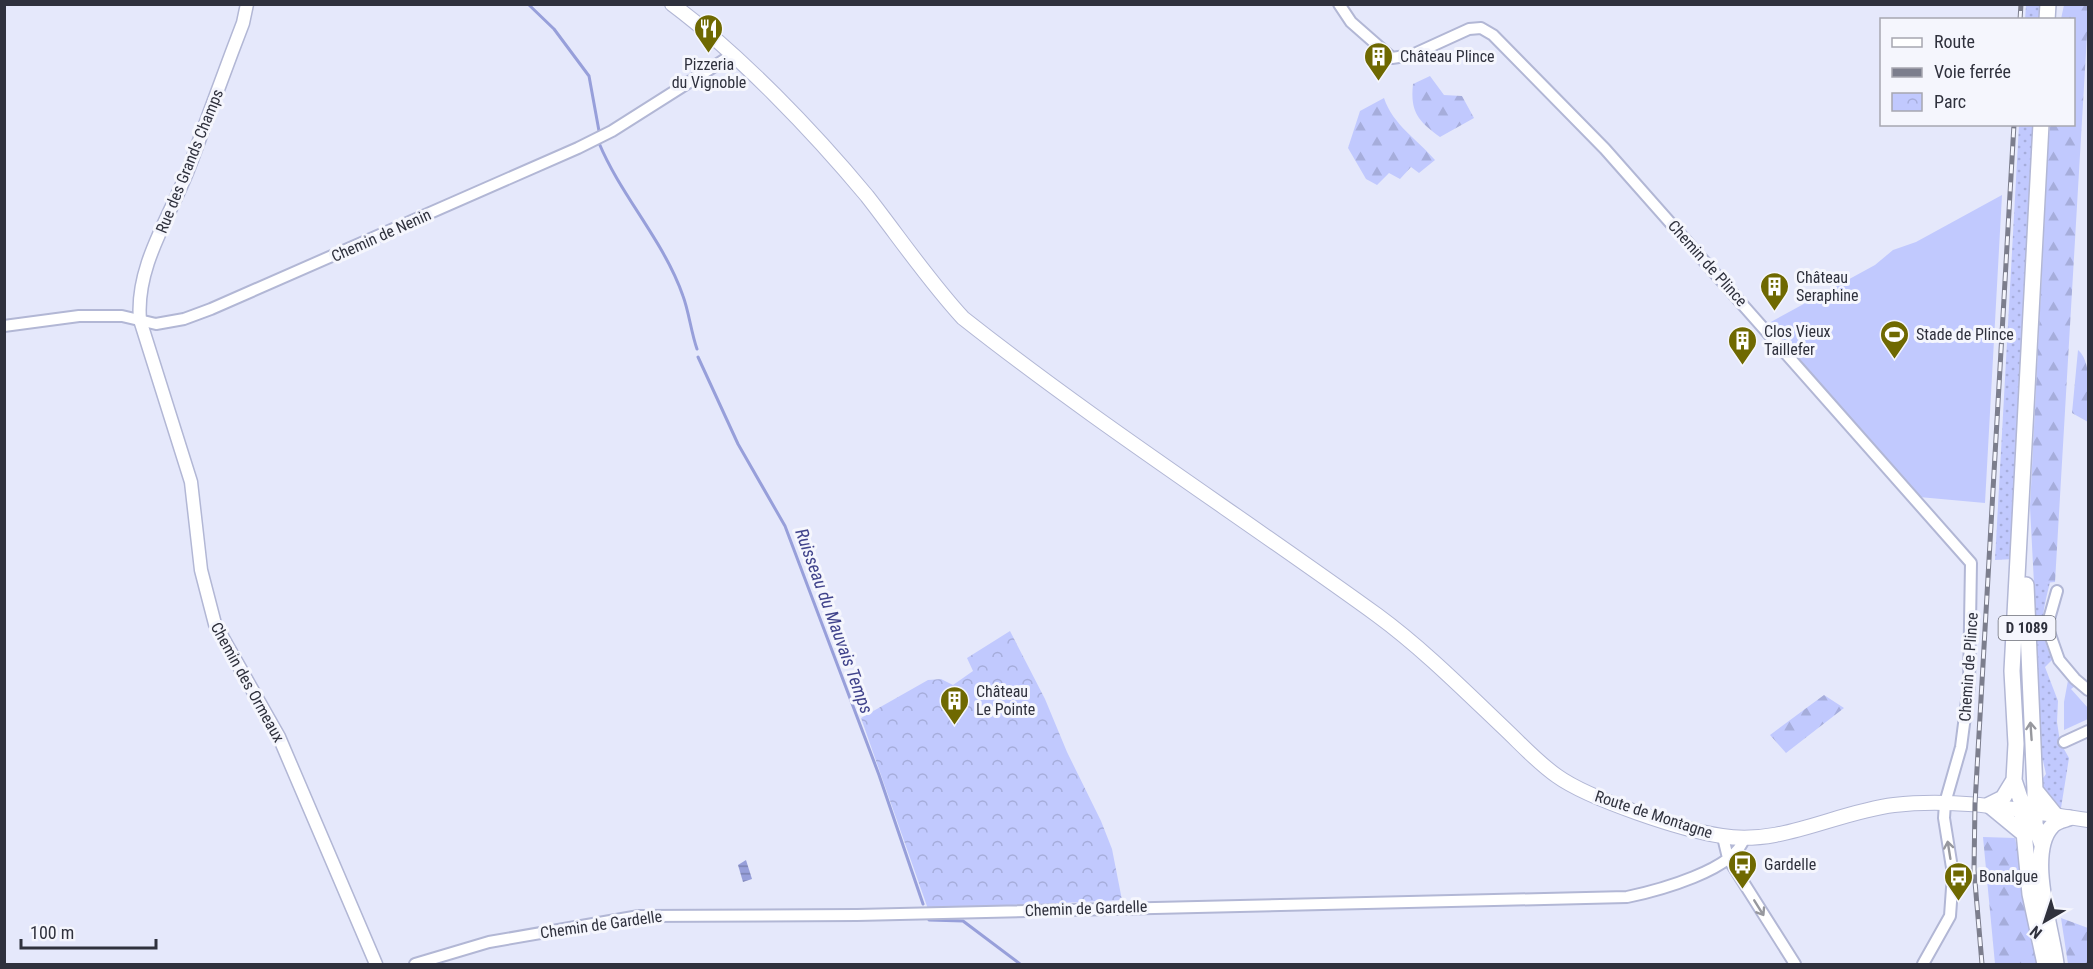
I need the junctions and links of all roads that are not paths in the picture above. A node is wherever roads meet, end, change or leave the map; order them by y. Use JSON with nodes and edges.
{"nodes":[{"id":1,"x":247,"y":4,"type":"edge"},
{"id":2,"x":672,"y":4,"type":"edge"},
{"id":3,"x":1339,"y":4,"type":"edge"},
{"id":4,"x":732,"y":55,"type":"junction"},
{"id":5,"x":2041,"y":126,"type":"edge"},
{"id":6,"x":140,"y":320,"type":"junction"},
{"id":7,"x":4,"y":326,"type":"edge"},
{"id":8,"x":2024,"y":465,"type":"junction"},
{"id":9,"x":2057,"y":591,"type":"dead end"},
{"id":10,"x":2087,"y":686,"type":"edge"},
{"id":11,"x":2088,"y":731,"type":"edge"},
{"id":12,"x":2064,"y":742,"type":"dead end"},
{"id":13,"x":2016,"y":744,"type":"junction"},
{"id":14,"x":2014,"y":780,"type":"junction"},
{"id":15,"x":2035,"y":790,"type":"junction"},
{"id":16,"x":1945,"y":803,"type":"junction"},
{"id":17,"x":1989,"y":805,"type":"junction"},
{"id":18,"x":2028,"y":812,"type":"junction"},
{"id":19,"x":2063,"y":817,"type":"junction"},
{"id":20,"x":2088,"y":820,"type":"edge"},
{"id":21,"x":2023,"y":833,"type":"junction"},
{"id":22,"x":1723,"y":837,"type":"junction"},
{"id":23,"x":1744,"y":838,"type":"junction"},
{"id":24,"x":2042,"y":845,"type":"junction"},
{"id":25,"x":1728,"y":858,"type":"junction"},
{"id":26,"x":2042,"y":884,"type":"junction"},
{"id":27,"x":376,"y":964,"type":"edge"},
{"id":28,"x":415,"y":964,"type":"edge"},
{"id":29,"x":1795,"y":964,"type":"edge"},
{"id":30,"x":1923,"y":964,"type":"edge"},
{"id":31,"x":2045,"y":964,"type":"edge"},
{"id":32,"x":2056,"y":964,"type":"edge"}],
"edges":[{"from":1,"to":6,"type":"street","name":"Rue des Grands Champs"},
{"from":2,"to":4,"type":"main road","name":"Route de Montagne"},
{"from":3,"to":16,"type":"street","name":"Chemin de Plince"},
{"from":4,"to":6,"type":"street","name":"Chemin de Nenin"},
{"from":4,"to":22,"type":"main road","name":"Route de Montagne"},
{"from":5,"to":8,"type":"main road","number":"D 1089"},
{"from":6,"to":7,"type":"street","name":"Chemin de Nenin"},
{"from":6,"to":27,"type":"street","name":"Chemin des Ormeaux"},
{"from":8,"to":13,"type":"main road","number":"D 1089"},
{"from":15,"to":8,"type":"main road","number":"D 1089","one_way":true},
{"from":9,"to":10,"type":"street"},
{"from":11,"to":12,"type":"street"},
{"from":13,"to":14,"type":"main road","number":"D 1089"},
{"from":13,"to":18,"type":"main road","number":"D 1089"},
{"from":14,"to":17,"type":"main road"},
{"from":14,"to":18,"type":"main road","number":"D 1089"},
{"from":15,"to":18,"type":"main road","number":"D 1089"},
{"from":15,"to":19,"type":"main road"},
{"from":16,"to":17,"type":"main road","name":"Route de Montagne"},
{"from":16,"to":23,"type":"main road","name":"Route de Montagne"},
{"from":30,"to":16,"type":"street","one_way":true},
{"from":17,"to":18,"type":"main road","name":"Route de Montagne"},
{"from":17,"to":21,"type":"main road"},
{"from":18,"to":19,"type":"main road","name":"Route de Montagne"},
{"from":18,"to":21,"type":"main road","number":"D 1089"},
{"from":18,"to":24,"type":"main road","number":"D 1089"},
{"from":18,"to":26,"type":"main road","number":"D 1089"},
{"from":19,"to":20,"type":"main road","name":"Route de Montagne"},
{"from":19,"to":24,"type":"main road"},
{"from":21,"to":31,"type":"main road","number":"D 1089"},
{"from":22,"to":23,"type":"main road","name":"Route de Montagne"},
{"from":22,"to":25,"type":"street"},
{"from":23,"to":25,"type":"street","name":"Chemin de Gardelle"},
{"from":24,"to":26,"type":"main road","number":"D 1089"},
{"from":25,"to":28,"type":"street","name":"Chemin de Gardelle"},
{"from":25,"to":29,"type":"street","one_way":true},
{"from":26,"to":32,"type":"main road","number":"D 1089"}]}
